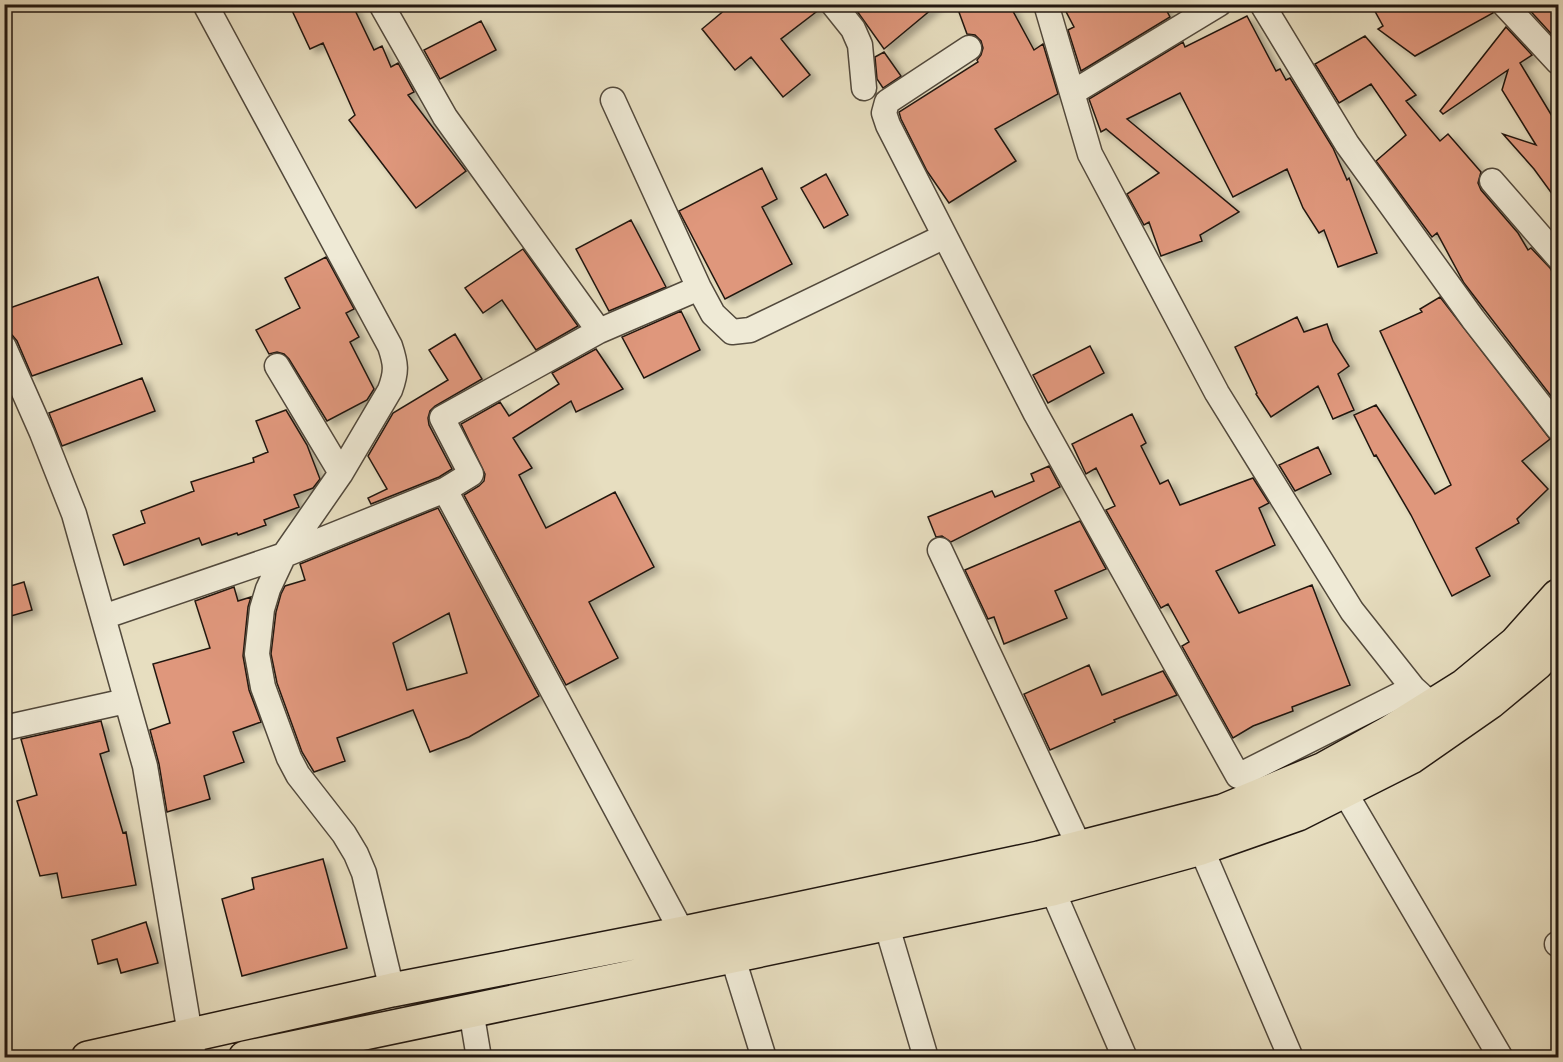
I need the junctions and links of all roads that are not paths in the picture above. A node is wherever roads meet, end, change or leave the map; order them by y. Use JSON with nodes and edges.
{"nodes":[{"id":1,"x":205,"y":4,"type":"edge"},
{"id":2,"x":381,"y":4,"type":"edge"},
{"id":3,"x":833,"y":4,"type":"edge"},
{"id":4,"x":1046,"y":4,"type":"edge"},
{"id":5,"x":1220,"y":4,"type":"edge"},
{"id":6,"x":1262,"y":4,"type":"edge"},
{"id":7,"x":1504,"y":4,"type":"edge"},
{"id":8,"x":969,"y":48,"type":"dead end"},
{"id":9,"x":1558,"y":62,"type":"edge"},
{"id":10,"x":864,"y":88,"type":"dead end"},
{"id":11,"x":1072,"y":93,"type":"junction"},
{"id":12,"x":613,"y":100,"type":"dead end"},
{"id":13,"x":1492,"y":181,"type":"dead end"},
{"id":14,"x":944,"y":237,"type":"junction"},
{"id":15,"x":1558,"y":257,"type":"edge"},
{"id":16,"x":699,"y":288,"type":"junction"},
{"id":17,"x":599,"y":331,"type":"junction"},
{"id":18,"x":4,"y":347,"type":"edge"},
{"id":19,"x":277,"y":366,"type":"dead end"},
{"id":20,"x":1558,"y":428,"type":"edge"},
{"id":21,"x":341,"y":473,"type":"junction"},
{"id":22,"x":445,"y":489,"type":"junction"},
{"id":23,"x":940,"y":550,"type":"dead end"},
{"id":24,"x":284,"y":555,"type":"junction"},
{"id":25,"x":1558,"y":596,"type":"edge"},
{"id":26,"x":103,"y":617,"type":"junction"},
{"id":27,"x":1558,"y":639,"type":"edge"},
{"id":28,"x":1422,"y":697,"type":"junction"},
{"id":29,"x":126,"y":701,"type":"junction"},
{"id":30,"x":1458,"y":724,"type":"junction"},
{"id":31,"x":4,"y":728,"type":"edge"},
{"id":32,"x":1344,"y":791,"type":"junction"},
{"id":33,"x":1251,"y":801,"type":"junction"},
{"id":34,"x":1201,"y":848,"type":"junction"},
{"id":35,"x":1080,"y":849,"type":"junction"},
{"id":36,"x":1039,"y":858,"type":"junction"},
{"id":37,"x":1052,"y":889,"type":"junction"},
{"id":38,"x":886,"y":923,"type":"junction"},
{"id":39,"x":684,"y":933,"type":"junction"},
{"id":40,"x":732,"y":956,"type":"junction"},
{"id":41,"x":697,"y":963,"type":"junction"},
{"id":42,"x":392,"y":990,"type":"junction"},
{"id":43,"x":471,"y":1010,"type":"junction"},
{"id":44,"x":192,"y":1046,"type":"edge"},
{"id":45,"x":88,"y":1058,"type":"edge"},
{"id":46,"x":245,"y":1058,"type":"edge"},
{"id":47,"x":479,"y":1058,"type":"edge"},
{"id":48,"x":764,"y":1058,"type":"edge"},
{"id":49,"x":926,"y":1058,"type":"edge"},
{"id":50,"x":1125,"y":1058,"type":"edge"},
{"id":51,"x":1291,"y":1058,"type":"edge"},
{"id":52,"x":1501,"y":1058,"type":"edge"}],
"edges":[{"from":1,"to":21,"type":"street"},
{"from":2,"to":17,"type":"street"},
{"from":3,"to":10,"type":"street"},
{"from":4,"to":11,"type":"street"},
{"from":5,"to":11,"type":"street"},
{"from":6,"to":20,"type":"street"},
{"from":7,"to":9,"type":"street"},
{"from":8,"to":14,"type":"street"},
{"from":11,"to":28,"type":"street"},
{"from":12,"to":16,"type":"street"},
{"from":13,"to":15,"type":"street"},
{"from":14,"to":16,"type":"street"},
{"from":14,"to":33,"type":"street"},
{"from":16,"to":17,"type":"street"},
{"from":17,"to":22,"type":"street"},
{"from":18,"to":26,"type":"street"},
{"from":19,"to":21,"type":"street"},
{"from":21,"to":24,"type":"street"},
{"from":22,"to":24,"type":"street"},
{"from":22,"to":39,"type":"street"},
{"from":23,"to":35,"type":"street"},
{"from":24,"to":26,"type":"street"},
{"from":24,"to":42,"type":"street"},
{"from":25,"to":28,"type":"main road"},
{"from":26,"to":29,"type":"street"},
{"from":27,"to":30,"type":"main road"},
{"from":28,"to":30,"type":"street"},
{"from":28,"to":33,"type":"main road"},
{"from":29,"to":31,"type":"street"},
{"from":29,"to":44,"type":"street"},
{"from":30,"to":32,"type":"main road"},
{"from":32,"to":33,"type":"main road"},
{"from":32,"to":52,"type":"street"},
{"from":33,"to":34,"type":"main road"},
{"from":33,"to":35,"type":"main road"},
{"from":34,"to":37,"type":"main road"},
{"from":34,"to":51,"type":"street"},
{"from":35,"to":36,"type":"main road"},
{"from":36,"to":37,"type":"street"},
{"from":36,"to":39,"type":"main road"},
{"from":37,"to":38,"type":"main road"},
{"from":37,"to":50,"type":"street"},
{"from":38,"to":40,"type":"main road"},
{"from":38,"to":49,"type":"street"},
{"from":39,"to":41,"type":"street"},
{"from":39,"to":42,"type":"main road"},
{"from":40,"to":41,"type":"main road"},
{"from":40,"to":48,"type":"street"},
{"from":41,"to":43,"type":"main road"},
{"from":42,"to":44,"type":"main road"},
{"from":43,"to":46,"type":"main road"},
{"from":43,"to":47,"type":"street"},
{"from":44,"to":45,"type":"main road"}]}
